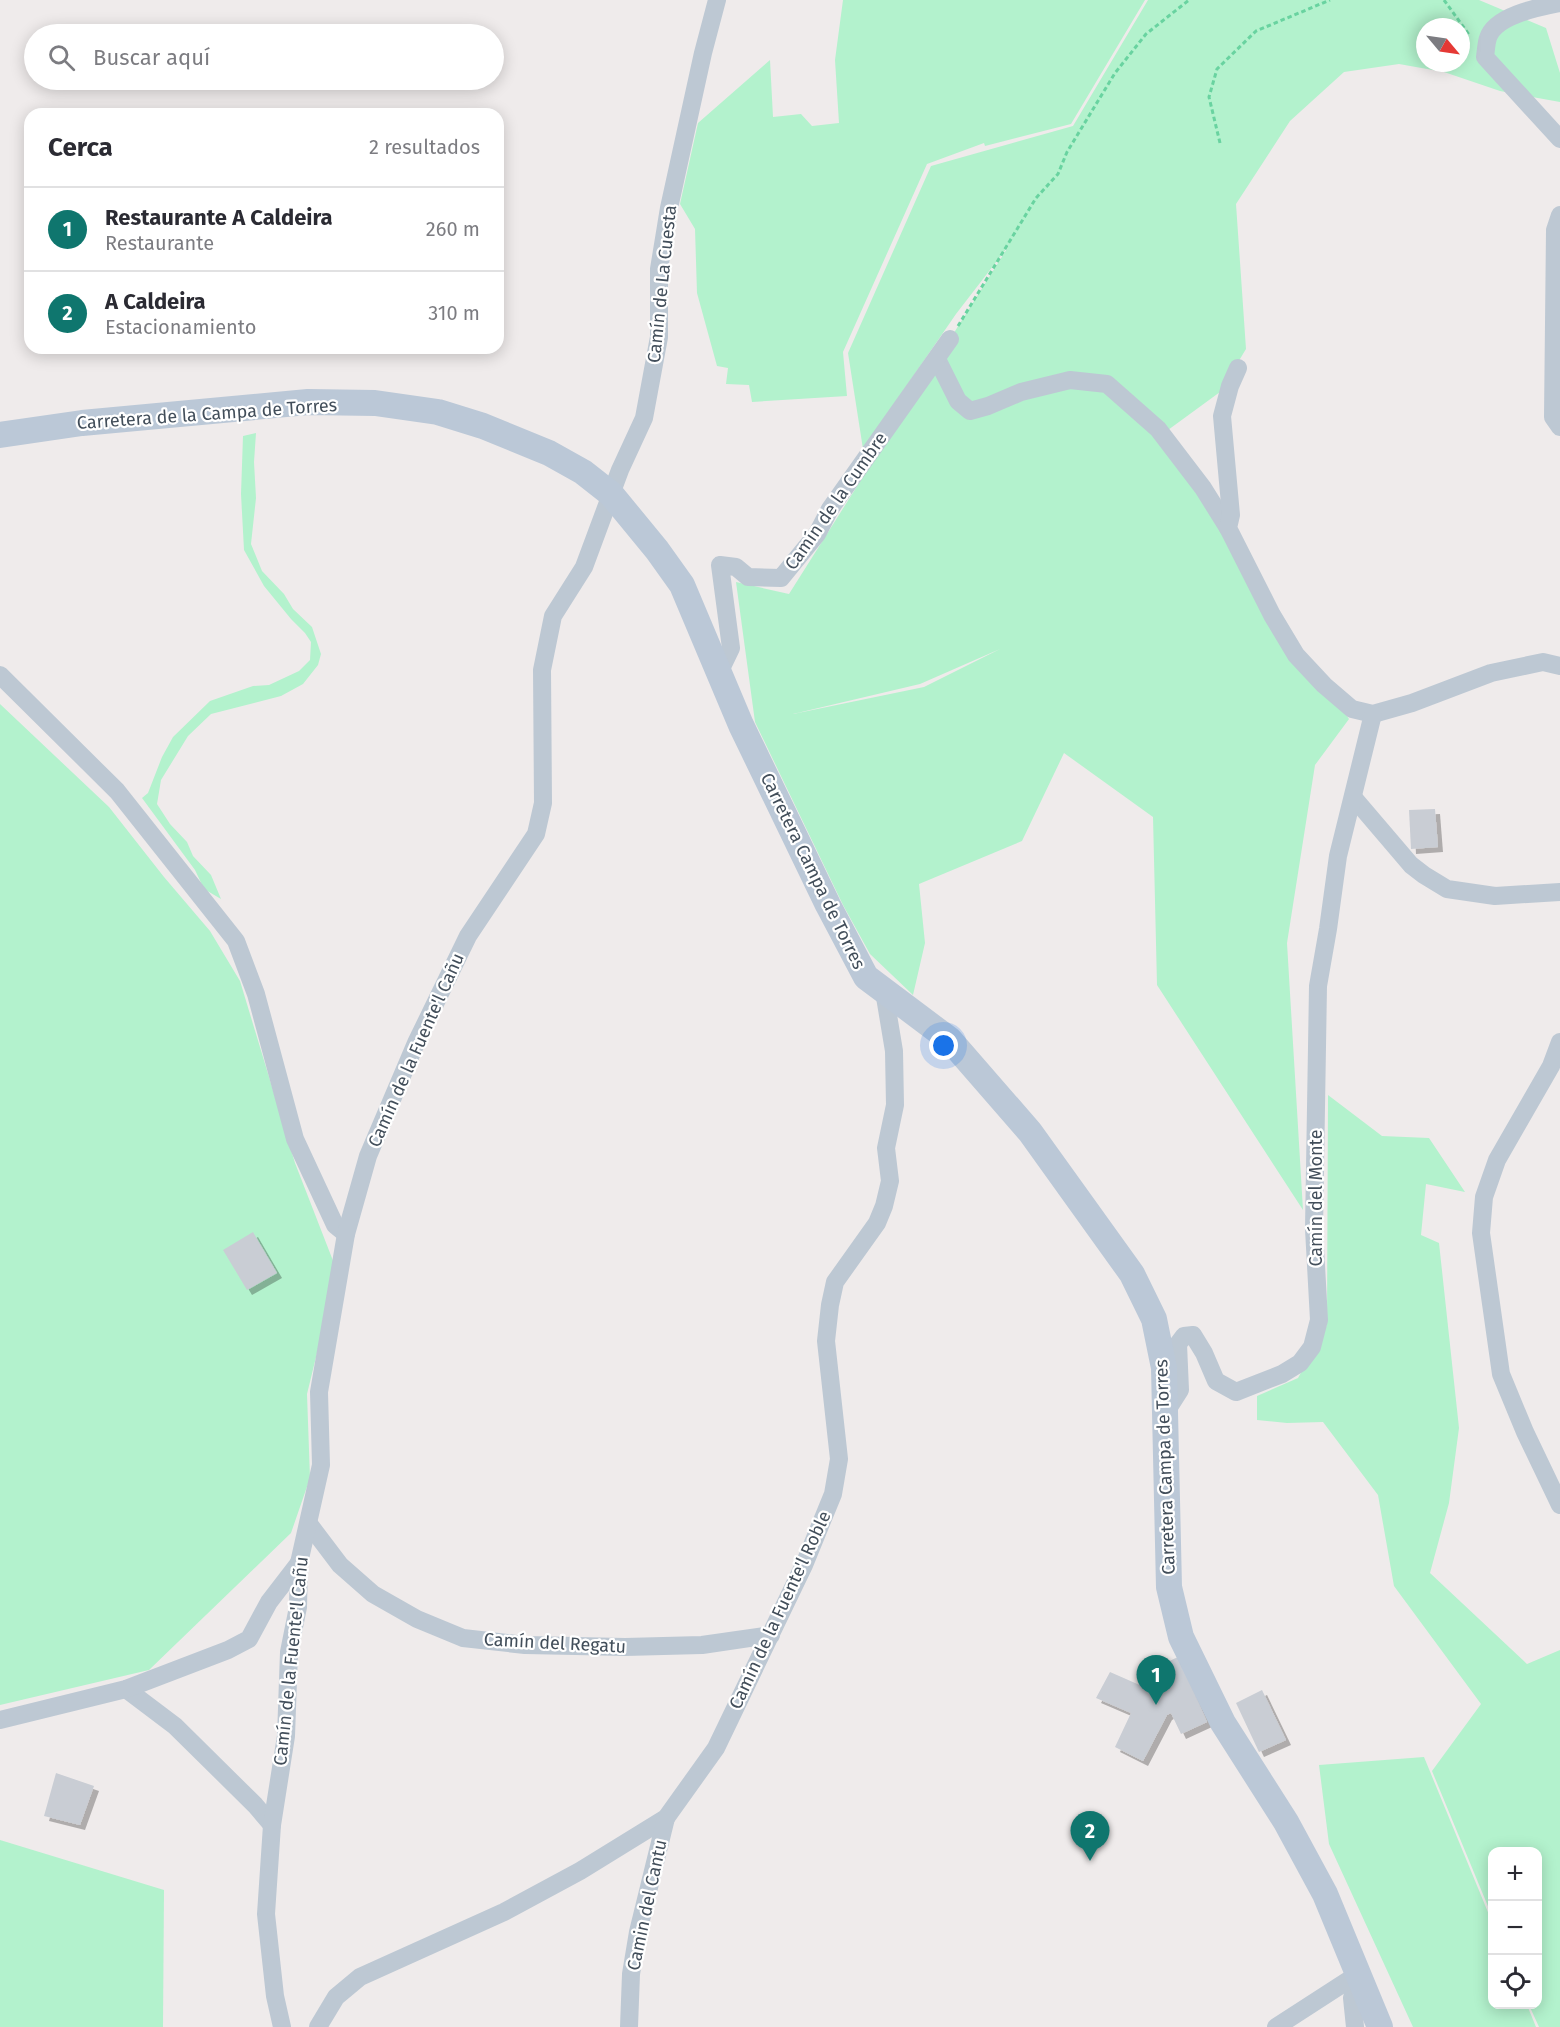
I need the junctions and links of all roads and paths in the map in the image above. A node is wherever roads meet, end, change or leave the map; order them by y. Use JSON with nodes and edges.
{"nodes":[{"id":1,"x":717,"y":0,"type":"edge"},
{"id":2,"x":1189,"y":0,"type":"edge"},
{"id":3,"x":1330,"y":0,"type":"edge"},
{"id":4,"x":1444,"y":0,"type":"edge"},
{"id":5,"x":1560,"y":3,"type":"edge"},
{"id":6,"x":1485,"y":57,"type":"junction"},
{"id":7,"x":1560,"y":139,"type":"edge"},
{"id":8,"x":1220,"y":143,"type":"dead end"},
{"id":9,"x":1560,"y":215,"type":"edge"},
{"id":10,"x":950,"y":339,"type":"joint"},
{"id":11,"x":937,"y":359,"type":"junction"},
{"id":12,"x":1238,"y":368,"type":"dead end"},
{"id":13,"x":1560,"y":427,"type":"edge"},
{"id":14,"x":0,"y":435,"type":"edge"},
{"id":15,"x":611,"y":494,"type":"junction"},
{"id":16,"x":1228,"y":528,"type":"junction"},
{"id":17,"x":1560,"y":666,"type":"edge"},
{"id":18,"x":719,"y":673,"type":"junction"},
{"id":19,"x":0,"y":675,"type":"edge"},
{"id":20,"x":1373,"y":714,"type":"junction"},
{"id":21,"x":1353,"y":797,"type":"junction"},
{"id":22,"x":1560,"y":892,"type":"edge"},
{"id":23,"x":884,"y":991,"type":"junction"},
{"id":24,"x":1560,"y":1042,"type":"edge"},
{"id":25,"x":346,"y":1234,"type":"junction"},
{"id":26,"x":1166,"y":1412,"type":"junction"},
{"id":27,"x":1560,"y":1504,"type":"edge"},
{"id":28,"x":309,"y":1524,"type":"junction"},
{"id":29,"x":299,"y":1563,"type":"junction"},
{"id":30,"x":771,"y":1635,"type":"junction"},
{"id":31,"x":126,"y":1689,"type":"junction"},
{"id":32,"x":0,"y":1720,"type":"edge"},
{"id":33,"x":666,"y":1818,"type":"junction"},
{"id":34,"x":272,"y":1826,"type":"junction"},
{"id":35,"x":1358,"y":1974,"type":"junction"},
{"id":36,"x":282,"y":2027,"type":"edge"},
{"id":37,"x":318,"y":2027,"type":"edge"},
{"id":38,"x":628,"y":2027,"type":"edge"},
{"id":39,"x":1276,"y":2027,"type":"edge"},
{"id":40,"x":1355,"y":2027,"type":"edge"},
{"id":41,"x":1380,"y":2027,"type":"edge"}],
"edges":[{"from":1,"to":15,"type":"street","name":"Camín de La Cuesta"},
{"from":2,"to":10,"type":"path"},
{"from":3,"to":8,"type":"path"},
{"from":4,"to":6,"type":"path"},
{"from":5,"to":6,"type":"street"},
{"from":6,"to":7,"type":"street"},
{"from":9,"to":13,"type":"street"},
{"from":10,"to":11,"type":"street","name":"Camín de la Cumbre"},
{"from":11,"to":16,"type":"street"},
{"from":11,"to":18,"type":"street","name":"Camín de la Cumbre"},
{"from":12,"to":16,"type":"street"},
{"from":14,"to":15,"type":"street","name":"Carretera de la Campa de Torres"},
{"from":15,"to":18,"type":"street","name":"Carretera Campa de Torres"},
{"from":15,"to":25,"type":"street","name":"Camín de la Fuente'l Cañu"},
{"from":16,"to":20,"type":"street"},
{"from":17,"to":20,"type":"street"},
{"from":18,"to":23,"type":"street","name":"Carretera Campa de Torres"},
{"from":19,"to":25,"type":"street"},
{"from":20,"to":21,"type":"street"},
{"from":21,"to":22,"type":"street"},
{"from":21,"to":26,"type":"street","name":"Camín del Monte"},
{"from":23,"to":26,"type":"street","name":"Carretera Campa de Torres"},
{"from":23,"to":30,"type":"street","name":"Camín de la Fuente'l Roble"},
{"from":24,"to":27,"type":"street"},
{"from":25,"to":28,"type":"street","name":"Camín de la Fuente'l Cañu"},
{"from":26,"to":35,"type":"street","name":"Carretera Campa de Torres"},
{"from":28,"to":29,"type":"street","name":"Camín de la Fuente'l Cañu"},
{"from":28,"to":30,"type":"street","name":"Camín del Regatu"},
{"from":29,"to":31,"type":"street"},
{"from":29,"to":34,"type":"street","name":"Camín de la Fuente'l Cañu"},
{"from":30,"to":33,"type":"street","name":"Camín de la Fuente'l Roble"},
{"from":31,"to":32,"type":"street"},
{"from":31,"to":34,"type":"street"},
{"from":33,"to":37,"type":"street","name":"Camín de la Fuente'l Roble"},
{"from":33,"to":38,"type":"street","name":"Camin del Cantu"},
{"from":34,"to":36,"type":"street","name":"Camín de la Fuente'l Cañu"},
{"from":35,"to":39,"type":"street"},
{"from":35,"to":40,"type":"street"},
{"from":35,"to":41,"type":"street","name":"Carretera Campa de Torres"}]}
